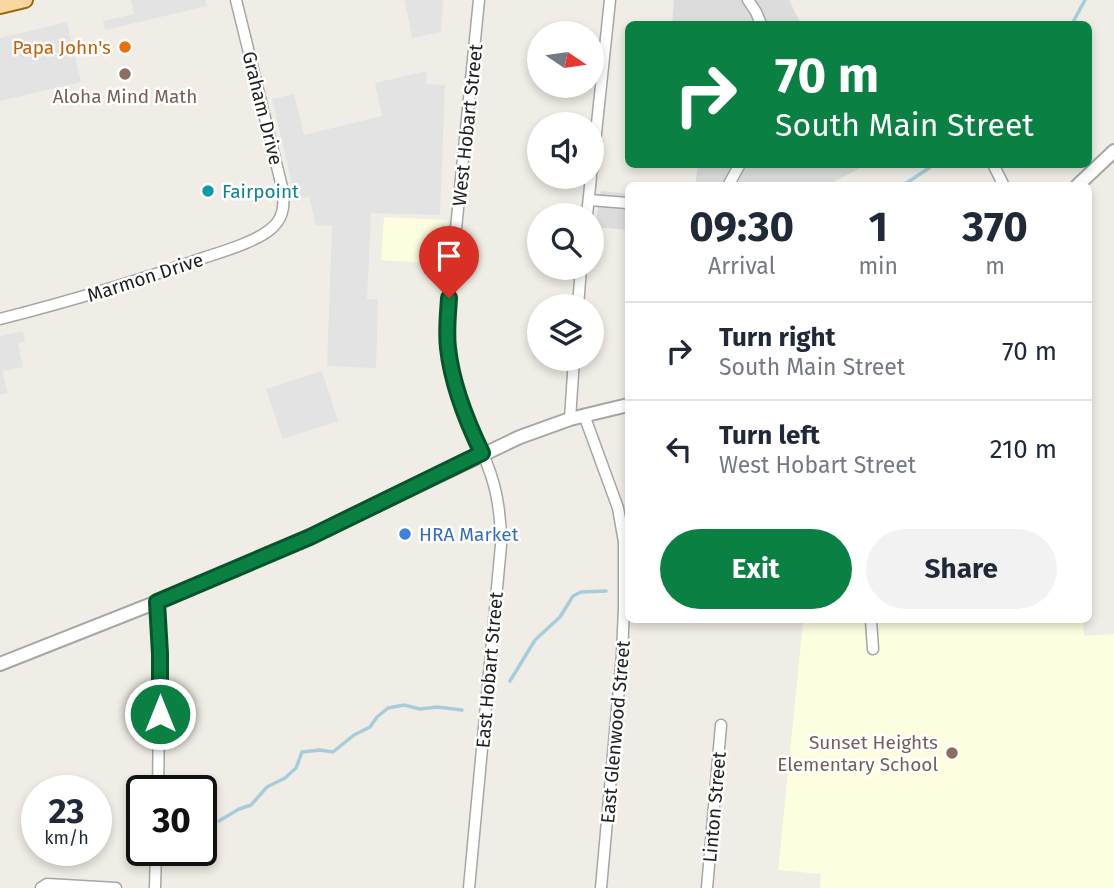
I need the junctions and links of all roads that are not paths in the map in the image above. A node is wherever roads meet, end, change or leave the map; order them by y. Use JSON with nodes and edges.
{"nodes":[{"id":1,"x":24,"y":0,"type":"edge"},
{"id":2,"x":236,"y":0,"type":"edge"},
{"id":3,"x":480,"y":0,"type":"edge"},
{"id":4,"x":610,"y":0,"type":"edge"},
{"id":5,"x":748,"y":0,"type":"edge"},
{"id":6,"x":0,"y":6,"type":"edge"},
{"id":7,"x":760,"y":21,"type":"edge"},
{"id":8,"x":598,"y":112,"type":"edge"},
{"id":9,"x":1114,"y":151,"type":"edge"},
{"id":10,"x":1081,"y":182,"type":"edge"},
{"id":11,"x":590,"y":189,"type":"edge"},
{"id":12,"x":589,"y":200,"type":"junction"},
{"id":13,"x":589,"y":203,"type":"edge"},
{"id":14,"x":625,"y":203,"type":"edge"},
{"id":15,"x":281,"y":216,"type":"joint"},
{"id":16,"x":0,"y":319,"type":"edge"},
{"id":17,"x":575,"y":371,"type":"edge"},
{"id":18,"x":625,"y":406,"type":"edge"},
{"id":19,"x":577,"y":417,"type":"junction"},
{"id":20,"x":482,"y":453,"type":"junction"},
{"id":21,"x":157,"y":602,"type":"junction"},
{"id":22,"x":871,"y":623,"type":"edge"},
{"id":23,"x":873,"y":649,"type":"dead end"},
{"id":24,"x":0,"y":664,"type":"edge"},
{"id":25,"x":721,"y":725,"type":"dead end"},
{"id":26,"x":158,"y":775,"type":"edge"},
{"id":27,"x":156,"y":866,"type":"edge"},
{"id":28,"x":41,"y":888,"type":"edge"},
{"id":29,"x":116,"y":888,"type":"edge"},
{"id":30,"x":155,"y":888,"type":"edge"},
{"id":31,"x":469,"y":888,"type":"edge"},
{"id":32,"x":601,"y":888,"type":"edge"},
{"id":33,"x":708,"y":888,"type":"edge"}],
"edges":[{"from":1,"to":6,"type":"main road"},
{"from":2,"to":15,"type":"street","name":"Graham Drive"},
{"from":3,"to":20,"type":"street","name":"West Hobart Street"},
{"from":4,"to":8,"type":"street"},
{"from":5,"to":7,"type":"street"},
{"from":9,"to":10,"type":"street"},
{"from":11,"to":12,"type":"street"},
{"from":12,"to":13,"type":"street"},
{"from":12,"to":14,"type":"street"},
{"from":15,"to":16,"type":"street","name":"Marmon Drive"},
{"from":17,"to":19,"type":"street"},
{"from":18,"to":19,"type":"street"},
{"from":19,"to":20,"type":"street"},
{"from":19,"to":32,"type":"street","name":"East Glenwood Street"},
{"from":20,"to":21,"type":"street"},
{"from":20,"to":31,"type":"street","name":"East Hobart Street"},
{"from":21,"to":24,"type":"street"},
{"from":21,"to":26,"type":"street"},
{"from":22,"to":23,"type":"street"},
{"from":25,"to":33,"type":"street","name":"Linton Street"},
{"from":27,"to":30,"type":"street"},
{"from":28,"to":29,"type":"street"}]}
